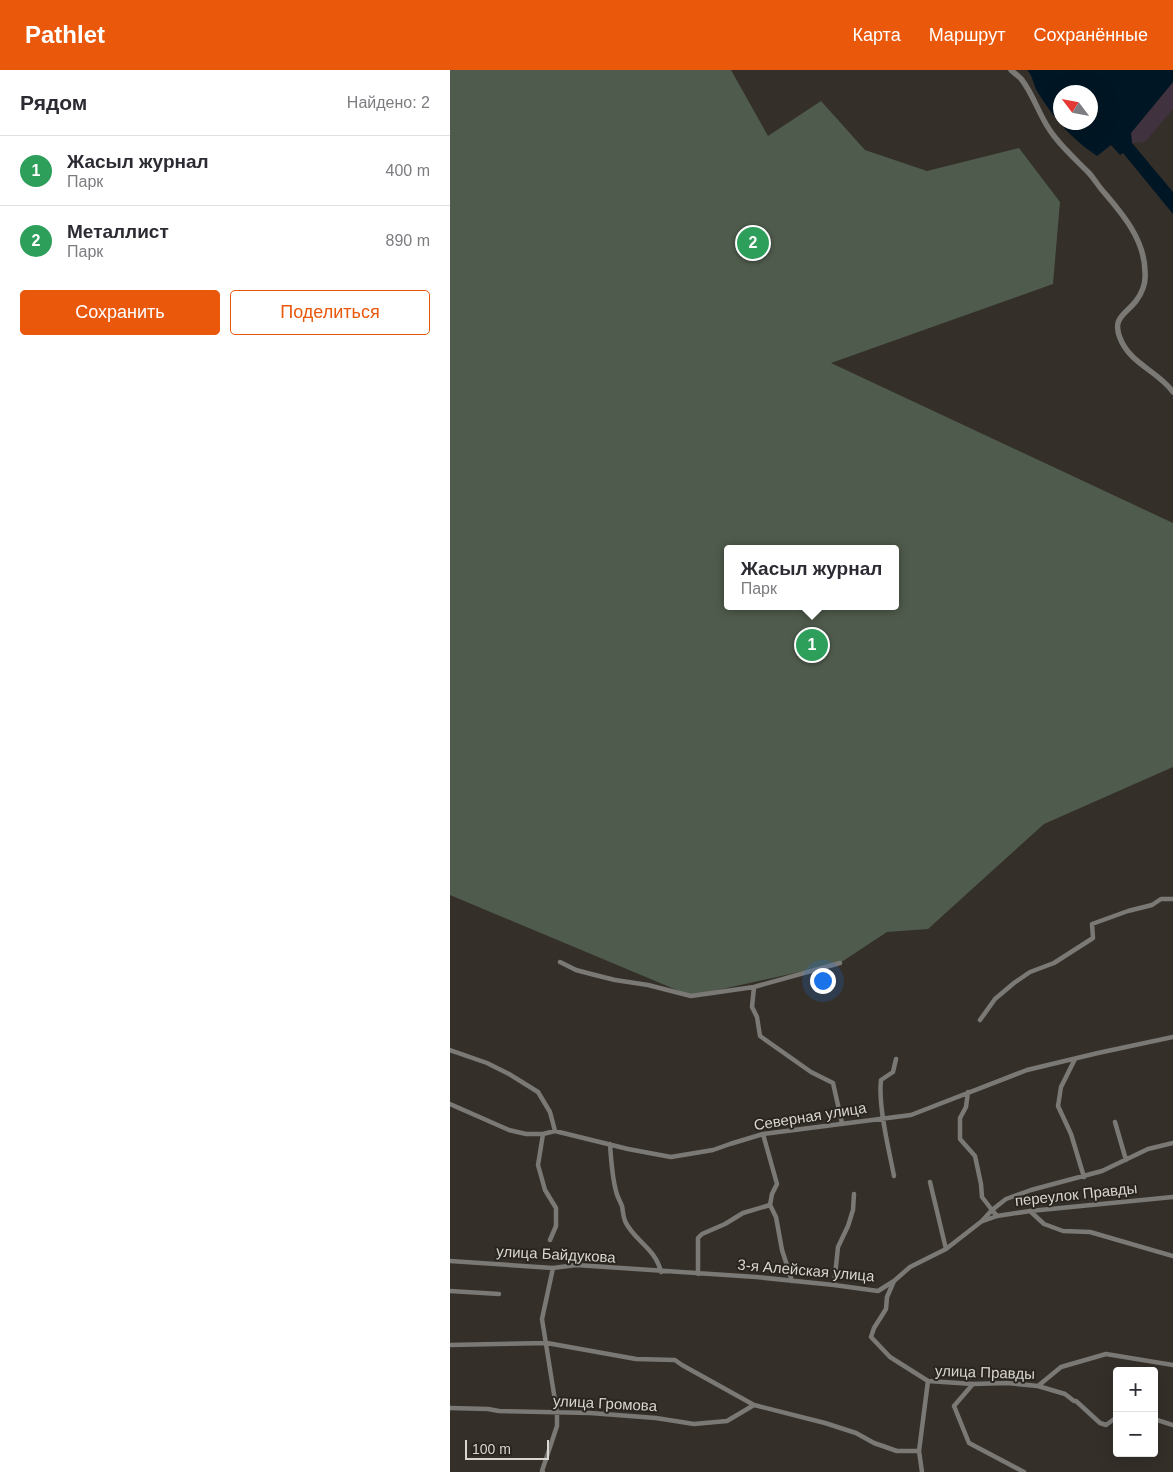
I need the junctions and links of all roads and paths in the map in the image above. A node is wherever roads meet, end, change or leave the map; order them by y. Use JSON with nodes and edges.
{"nodes":[{"id":1,"x":1010,"y":70,"type":"edge"},
{"id":2,"x":1173,"y":392,"type":"edge"},
{"id":3,"x":1173,"y":898,"type":"edge"},
{"id":4,"x":560,"y":962,"type":"dead end"},
{"id":5,"x":840,"y":963,"type":"dead end"},
{"id":6,"x":754,"y":987,"type":"junction"},
{"id":7,"x":980,"y":1020,"type":"dead end"},
{"id":8,"x":1173,"y":1038,"type":"edge"},
{"id":9,"x":450,"y":1050,"type":"edge"},
{"id":10,"x":1075,"y":1058,"type":"junction"},
{"id":11,"x":896,"y":1059,"type":"dead end"},
{"id":12,"x":968,"y":1092,"type":"junction"},
{"id":13,"x":450,"y":1104,"type":"edge"},
{"id":14,"x":884,"y":1118,"type":"junction"},
{"id":15,"x":1115,"y":1122,"type":"dead end"},
{"id":16,"x":842,"y":1123,"type":"junction"},
{"id":17,"x":556,"y":1131,"type":"junction"},
{"id":18,"x":543,"y":1134,"type":"junction"},
{"id":19,"x":763,"y":1134,"type":"junction"},
{"id":20,"x":1173,"y":1143,"type":"edge"},
{"id":21,"x":610,"y":1144,"type":"junction"},
{"id":22,"x":1126,"y":1160,"type":"junction"},
{"id":23,"x":894,"y":1176,"type":"dead end"},
{"id":24,"x":1084,"y":1176,"type":"junction"},
{"id":25,"x":930,"y":1182,"type":"dead end"},
{"id":26,"x":854,"y":1194,"type":"dead end"},
{"id":27,"x":1173,"y":1197,"type":"edge"},
{"id":28,"x":770,"y":1206,"type":"junction"},
{"id":29,"x":992,"y":1210,"type":"junction"},
{"id":30,"x":1030,"y":1211,"type":"junction"},
{"id":31,"x":997,"y":1216,"type":"junction"},
{"id":32,"x":982,"y":1221,"type":"junction"},
{"id":33,"x":550,"y":1240,"type":"dead end"},
{"id":34,"x":946,"y":1249,"type":"junction"},
{"id":35,"x":1173,"y":1256,"type":"edge"},
{"id":36,"x":450,"y":1261,"type":"edge"},
{"id":37,"x":553,"y":1268,"type":"junction"},
{"id":38,"x":661,"y":1272,"type":"junction"},
{"id":39,"x":698,"y":1274,"type":"junction"},
{"id":40,"x":792,"y":1281,"type":"junction"},
{"id":41,"x":894,"y":1281,"type":"junction"},
{"id":42,"x":834,"y":1285,"type":"junction"},
{"id":43,"x":450,"y":1291,"type":"edge"},
{"id":44,"x":499,"y":1294,"type":"dead end"},
{"id":45,"x":547,"y":1343,"type":"junction"},
{"id":46,"x":450,"y":1345,"type":"edge"},
{"id":47,"x":1173,"y":1365,"type":"edge"},
{"id":48,"x":928,"y":1381,"type":"junction"},
{"id":49,"x":974,"y":1384,"type":"junction"},
{"id":50,"x":1038,"y":1386,"type":"junction"},
{"id":51,"x":754,"y":1405,"type":"junction"},
{"id":52,"x":450,"y":1408,"type":"edge"},
{"id":53,"x":557,"y":1413,"type":"junction"},
{"id":54,"x":1158,"y":1420,"type":"edge"},
{"id":55,"x":1113,"y":1421,"type":"edge"},
{"id":56,"x":1173,"y":1425,"type":"edge"},
{"id":57,"x":919,"y":1451,"type":"junction"},
{"id":58,"x":543,"y":1472,"type":"edge"},
{"id":59,"x":922,"y":1472,"type":"edge"},
{"id":60,"x":1024,"y":1472,"type":"edge"}],
"edges":[{"from":1,"to":2,"type":"street"},
{"from":3,"to":7,"type":"street"},
{"from":4,"to":6,"type":"street"},
{"from":5,"to":6,"type":"street"},
{"from":6,"to":16,"type":"street"},
{"from":8,"to":10,"type":"street","name":"Северная улица"},
{"from":9,"to":17,"type":"street"},
{"from":10,"to":12,"type":"street","name":"Северная улица"},
{"from":10,"to":24,"type":"street"},
{"from":11,"to":14,"type":"street"},
{"from":12,"to":14,"type":"street","name":"Северная улица"},
{"from":12,"to":29,"type":"street"},
{"from":13,"to":18,"type":"street","name":"Северная улица"},
{"from":14,"to":16,"type":"street","name":"Северная улица"},
{"from":14,"to":23,"type":"street"},
{"from":15,"to":22,"type":"street"},
{"from":16,"to":19,"type":"street","name":"Северная улица"},
{"from":17,"to":18,"type":"street","name":"Северная улица"},
{"from":17,"to":21,"type":"street","name":"Северная улица"},
{"from":18,"to":33,"type":"street"},
{"from":19,"to":21,"type":"street","name":"Северная улица"},
{"from":19,"to":28,"type":"street"},
{"from":20,"to":22,"type":"street"},
{"from":21,"to":38,"type":"street"},
{"from":22,"to":24,"type":"street"},
{"from":24,"to":29,"type":"street"},
{"from":25,"to":34,"type":"street"},
{"from":26,"to":42,"type":"street"},
{"from":27,"to":30,"type":"street","name":"переулок Правды"},
{"from":28,"to":39,"type":"street"},
{"from":28,"to":40,"type":"street"},
{"from":29,"to":31,"type":"street"},
{"from":29,"to":32,"type":"street"},
{"from":30,"to":31,"type":"street","name":"переулок Правды"},
{"from":30,"to":35,"type":"street"},
{"from":31,"to":32,"type":"street","name":"переулок Правды"},
{"from":32,"to":34,"type":"street"},
{"from":34,"to":41,"type":"street"},
{"from":36,"to":37,"type":"street","name":"улица Байдукова"},
{"from":37,"to":38,"type":"street","name":"улица Байдукова"},
{"from":37,"to":45,"type":"street"},
{"from":38,"to":39,"type":"street","name":"улица Байдукова"},
{"from":39,"to":40,"type":"street","name":"3-я Алейская улица"},
{"from":40,"to":42,"type":"street","name":"3-я Алейская улица"},
{"from":41,"to":42,"type":"street","name":"3-я Алейская улица"},
{"from":41,"to":48,"type":"street","name":"3-я Алейская улица"},
{"from":43,"to":44,"type":"street"},
{"from":45,"to":46,"type":"street"},
{"from":45,"to":51,"type":"street"},
{"from":45,"to":53,"type":"street"},
{"from":47,"to":50,"type":"street"},
{"from":48,"to":49,"type":"street","name":"улица Правды"},
{"from":48,"to":57,"type":"street","name":"улица Правды"},
{"from":49,"to":50,"type":"street","name":"улица Правды"},
{"from":49,"to":60,"type":"street"},
{"from":50,"to":55,"type":"street","name":"улица Правды"},
{"from":51,"to":53,"type":"street","name":"улица Громова"},
{"from":51,"to":57,"type":"street"},
{"from":52,"to":53,"type":"street","name":"улица Громова"},
{"from":53,"to":58,"type":"street"},
{"from":54,"to":56,"type":"street"},
{"from":57,"to":59,"type":"street","name":"улица Правды"}]}
